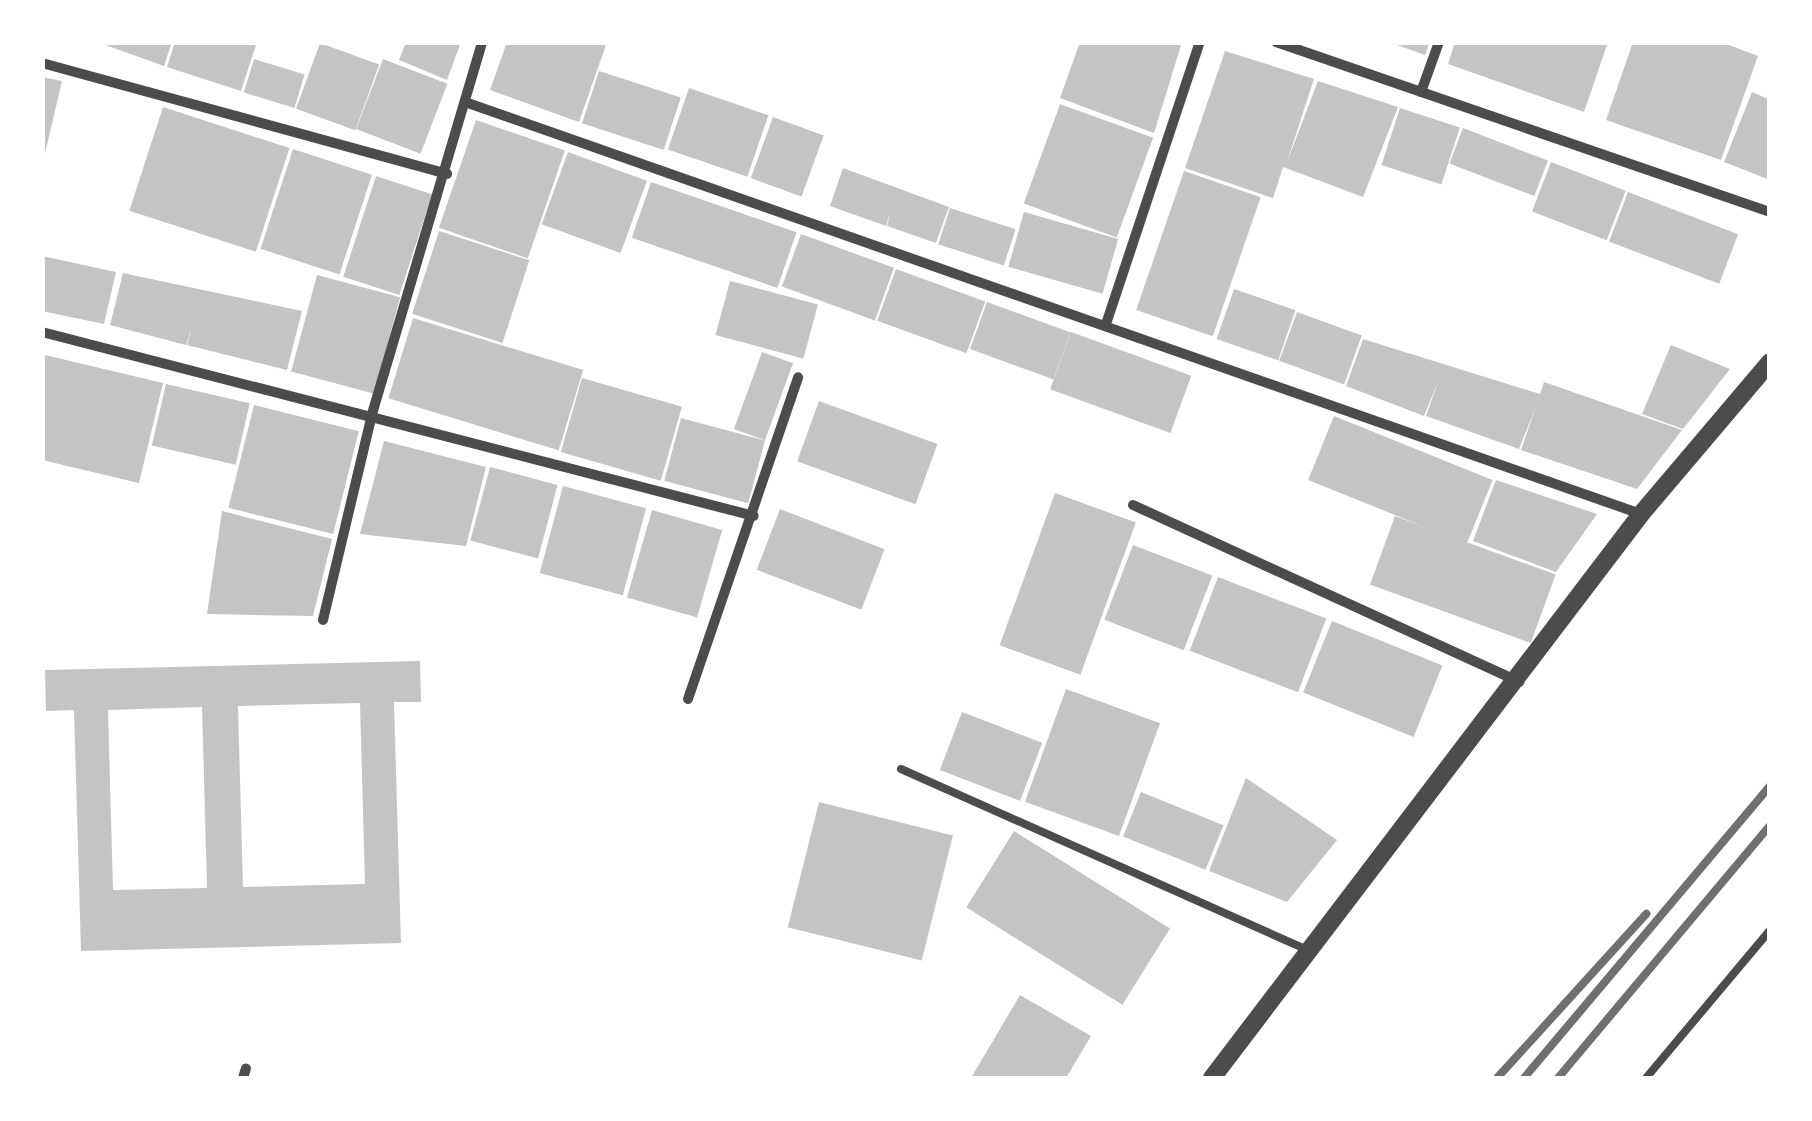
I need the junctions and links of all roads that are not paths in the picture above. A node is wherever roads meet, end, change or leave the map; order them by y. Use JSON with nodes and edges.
{"nodes":[{"id":1,"x":482,"y":42,"type":"edge"},
{"id":2,"x":1200,"y":42,"type":"edge"},
{"id":3,"x":1276,"y":42,"type":"edge"},
{"id":4,"x":1439,"y":42,"type":"edge"},
{"id":5,"x":42,"y":62,"type":"edge"},
{"id":6,"x":1421,"y":92,"type":"junction"},
{"id":7,"x":464,"y":102,"type":"junction"},
{"id":8,"x":447,"y":174,"type":"junction"},
{"id":9,"x":1770,"y":212,"type":"edge"},
{"id":10,"x":1107,"y":321,"type":"junction"},
{"id":11,"x":42,"y":332,"type":"edge"},
{"id":12,"x":1770,"y":362,"type":"edge"},
{"id":13,"x":798,"y":377,"type":"dead end"},
{"id":14,"x":372,"y":414,"type":"junction"},
{"id":15,"x":1133,"y":505,"type":"dead end"},
{"id":16,"x":1641,"y":514,"type":"junction"},
{"id":17,"x":754,"y":516,"type":"junction"},
{"id":18,"x":323,"y":620,"type":"dead end"},
{"id":19,"x":1519,"y":682,"type":"junction"},
{"id":20,"x":688,"y":699,"type":"dead end"},
{"id":21,"x":901,"y":769,"type":"dead end"},
{"id":22,"x":1770,"y":930,"type":"edge"},
{"id":23,"x":1310,"y":951,"type":"junction"},
{"id":24,"x":1212,"y":1078,"type":"edge"},
{"id":25,"x":1646,"y":1078,"type":"edge"}],
"edges":[{"from":1,"to":7,"type":"street"},
{"from":2,"to":10,"type":"street"},
{"from":3,"to":6,"type":"street"},
{"from":4,"to":6,"type":"street"},
{"from":5,"to":8,"type":"street"},
{"from":6,"to":9,"type":"street"},
{"from":7,"to":8,"type":"street"},
{"from":7,"to":10,"type":"street"},
{"from":8,"to":14,"type":"street"},
{"from":10,"to":16,"type":"street"},
{"from":11,"to":14,"type":"street"},
{"from":12,"to":16,"type":"street"},
{"from":13,"to":17,"type":"street"},
{"from":14,"to":17,"type":"street"},
{"from":14,"to":18,"type":"street"},
{"from":15,"to":19,"type":"street"},
{"from":16,"to":19,"type":"street"},
{"from":17,"to":20,"type":"street"},
{"from":19,"to":23,"type":"street"},
{"from":21,"to":23,"type":"lane"},
{"from":22,"to":25,"type":"lane"},
{"from":23,"to":24,"type":"street"}]}
